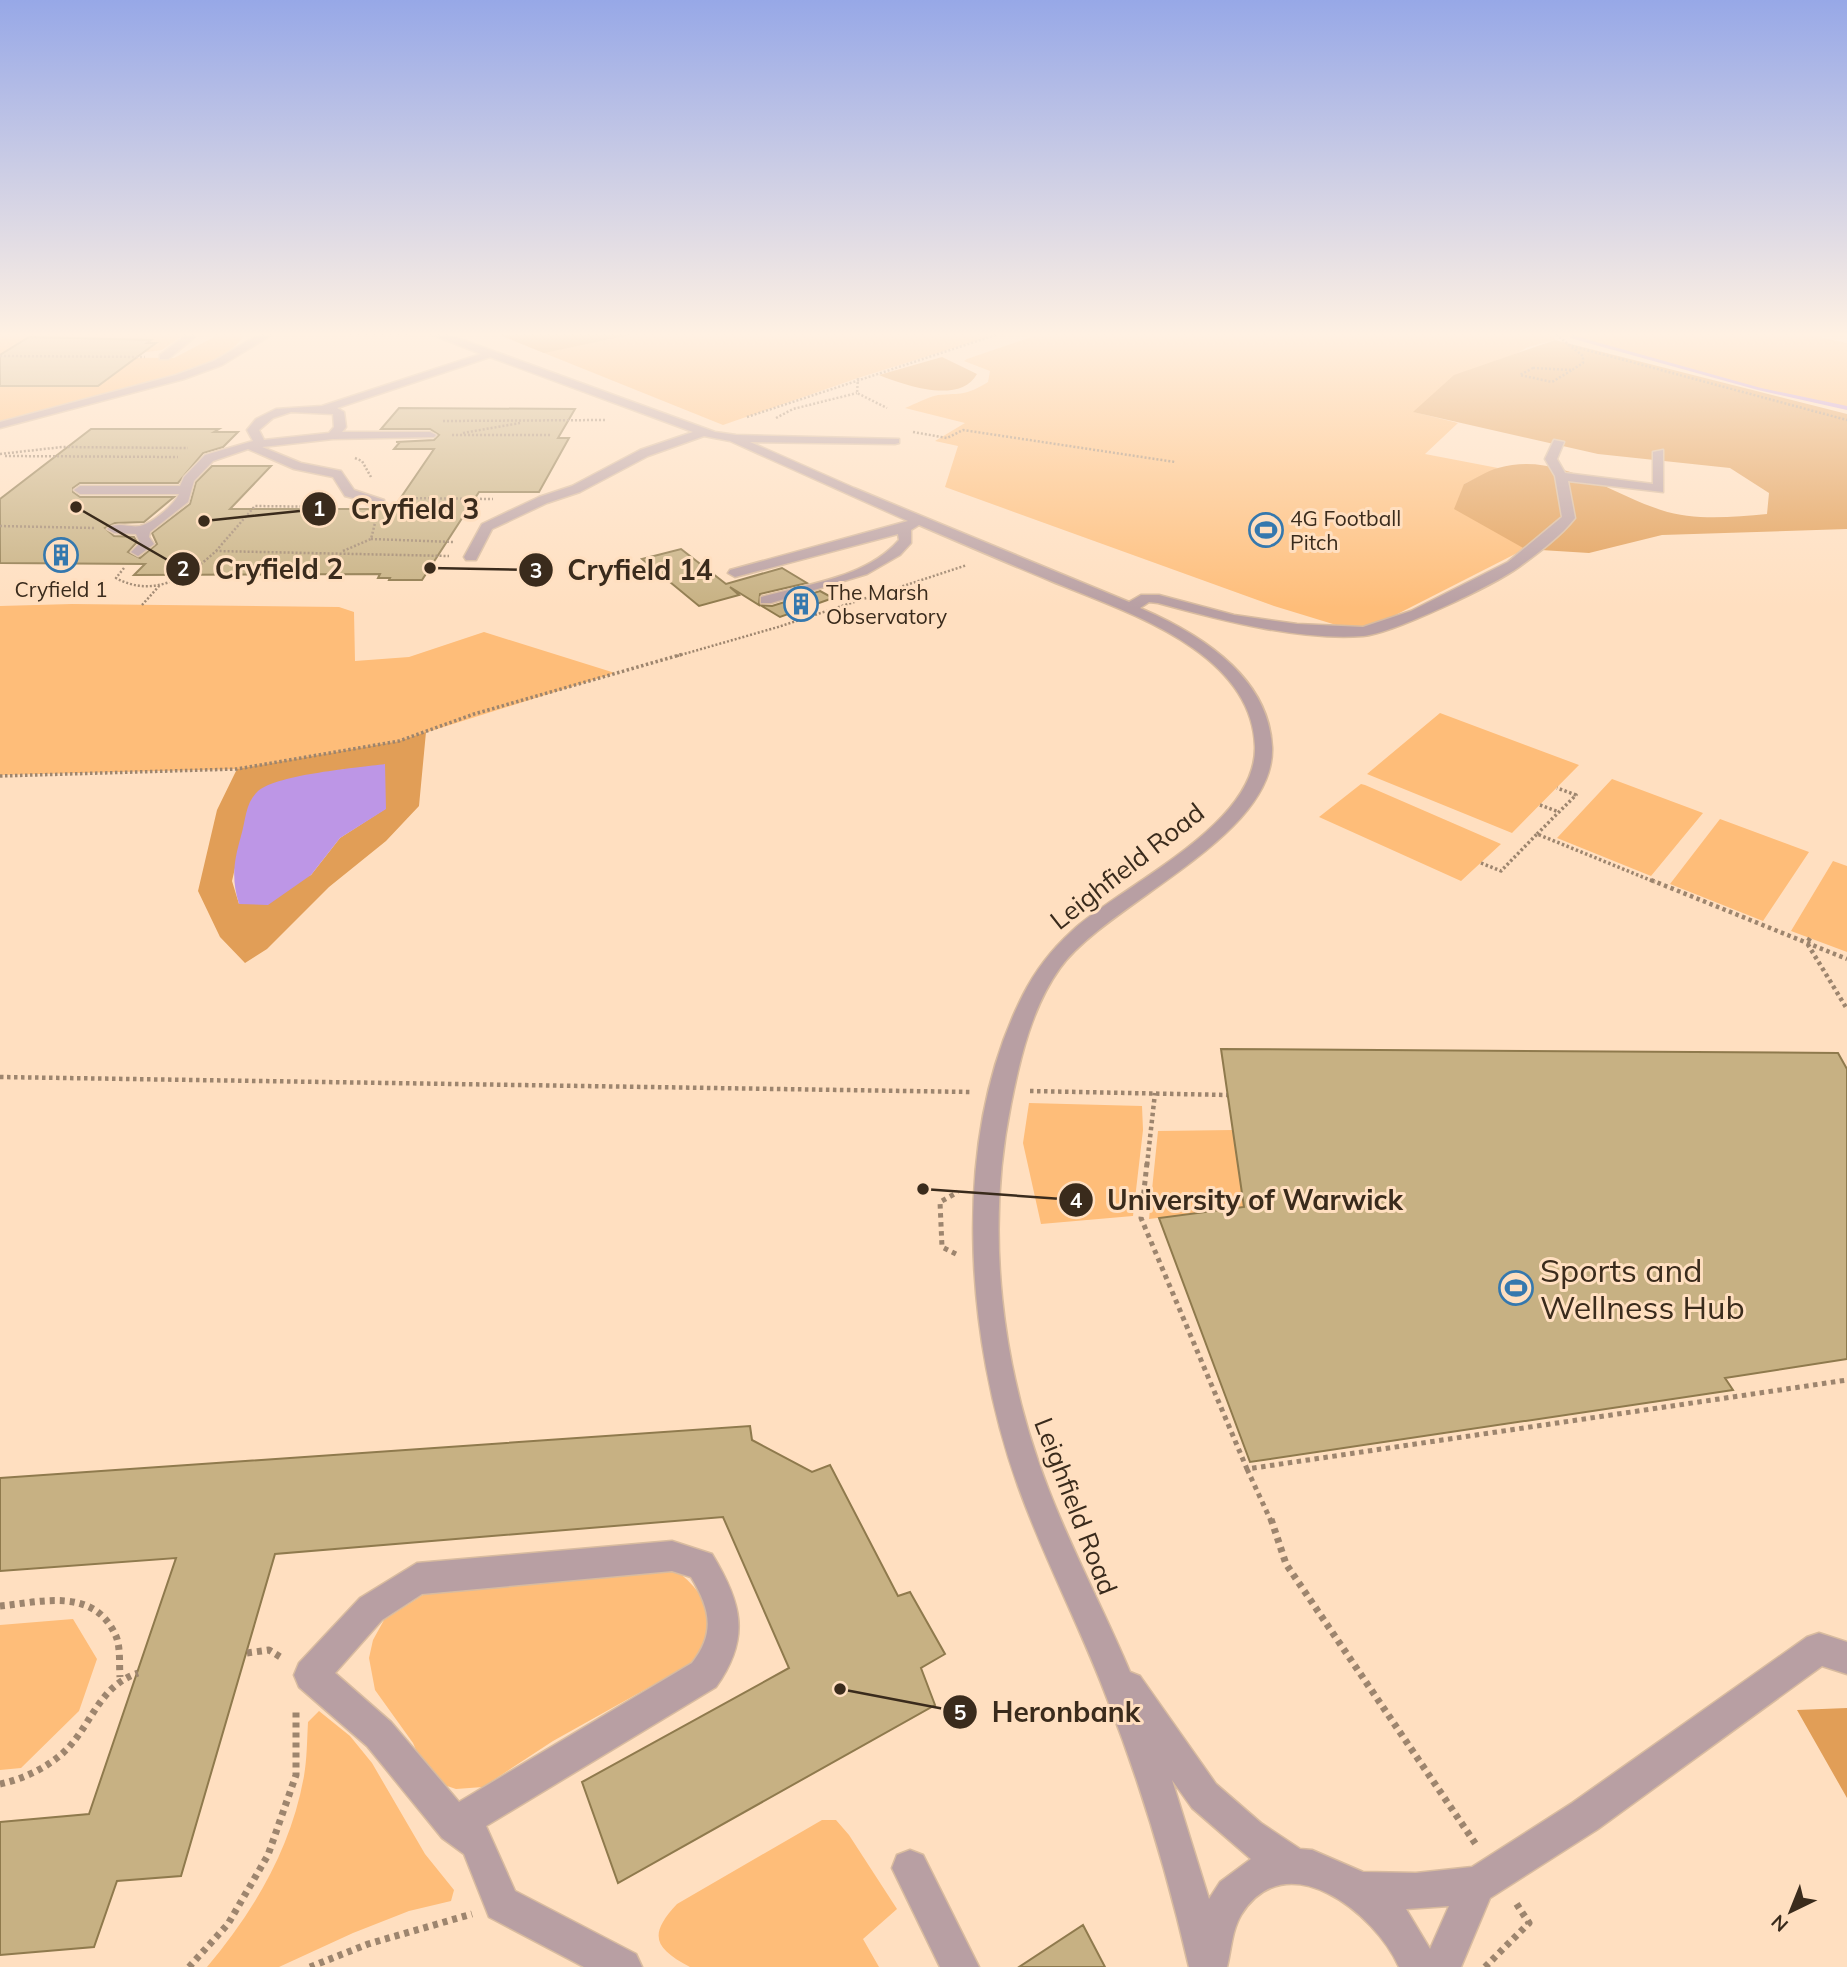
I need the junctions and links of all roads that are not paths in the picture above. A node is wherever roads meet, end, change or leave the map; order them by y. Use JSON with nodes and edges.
{"nodes":[{"id":1,"x":259,"y":424,"type":"edge"},
{"id":2,"x":340,"y":424,"type":"edge"},
{"id":3,"x":681,"y":424,"type":"edge"},
{"id":4,"x":708,"y":434,"type":"junction"},
{"id":5,"x":434,"y":435,"type":"road end"},
{"id":6,"x":333,"y":436,"type":"junction"},
{"id":7,"x":733,"y":438,"type":"junction"},
{"id":8,"x":895,"y":441,"type":"dead end"},
{"id":9,"x":1558,"y":442,"type":"dead end"},
{"id":10,"x":253,"y":443,"type":"junction"},
{"id":11,"x":1659,"y":452,"type":"dead end"},
{"id":12,"x":1561,"y":476,"type":"junction"},
{"id":13,"x":80,"y":490,"type":"dead end"},
{"id":14,"x":184,"y":490,"type":"junction"},
{"id":15,"x":381,"y":502,"type":"road end"},
{"id":16,"x":919,"y":520,"type":"junction"},
{"id":17,"x":904,"y":528,"type":"junction"},
{"id":18,"x":114,"y":529,"type":"road end"},
{"id":19,"x":144,"y":530,"type":"junction"},
{"id":20,"x":138,"y":552,"type":"road end"},
{"id":21,"x":471,"y":557,"type":"road end"},
{"id":22,"x":735,"y":573,"type":"dead end"},
{"id":23,"x":766,"y":600,"type":"dead end"},
{"id":24,"x":1128,"y":609,"type":"junction"},
{"id":25,"x":1847,"y":1658,"type":"edge"},
{"id":26,"x":1109,"y":1661,"type":"junction"},
{"id":27,"x":455,"y":1825,"type":"junction"},
{"id":28,"x":1293,"y":1866,"type":"junction"},
{"id":29,"x":910,"y":1868,"type":"dead end"},
{"id":30,"x":1486,"y":1879,"type":"junction"},
{"id":31,"x":1363,"y":1890,"type":"junction"},
{"id":32,"x":623,"y":1967,"type":"edge"},
{"id":33,"x":960,"y":1967,"type":"edge"},
{"id":34,"x":1208,"y":1967,"type":"edge"},
{"id":35,"x":1419,"y":1967,"type":"edge"},
{"id":36,"x":1442,"y":1967,"type":"edge"}],
"edges":[{"from":1,"to":10,"type":"street"},
{"from":2,"to":6,"type":"street"},
{"from":3,"to":4,"type":"street","name":"Leighfield Road"},
{"from":4,"to":7,"type":"street","name":"Leighfield Road"},
{"from":4,"to":21,"type":"street"},
{"from":5,"to":6,"type":"street"},
{"from":6,"to":10,"type":"street"},
{"from":7,"to":8,"type":"street"},
{"from":7,"to":16,"type":"street","name":"Leighfield Road"},
{"from":9,"to":12,"type":"street"},
{"from":10,"to":14,"type":"street"},
{"from":10,"to":15,"type":"street"},
{"from":11,"to":12,"type":"street"},
{"from":12,"to":24,"type":"street"},
{"from":13,"to":14,"type":"street"},
{"from":14,"to":19,"type":"street"},
{"from":16,"to":17,"type":"street"},
{"from":16,"to":24,"type":"street","name":"Leighfield Road"},
{"from":17,"to":22,"type":"street"},
{"from":17,"to":23,"type":"street"},
{"from":18,"to":19,"type":"street"},
{"from":19,"to":20,"type":"street"},
{"from":24,"to":26,"type":"street","name":"Leighfield Road"},
{"from":25,"to":30,"type":"street"},
{"from":26,"to":28,"type":"street"},
{"from":26,"to":34,"type":"street"},
{"from":27,"to":27,"type":"street"},
{"from":27,"to":32,"type":"street"},
{"from":28,"to":31,"type":"street"},
{"from":28,"to":34,"type":"street"},
{"from":29,"to":33,"type":"street"},
{"from":30,"to":31,"type":"street"},
{"from":30,"to":36,"type":"street"},
{"from":31,"to":35,"type":"street"}]}
